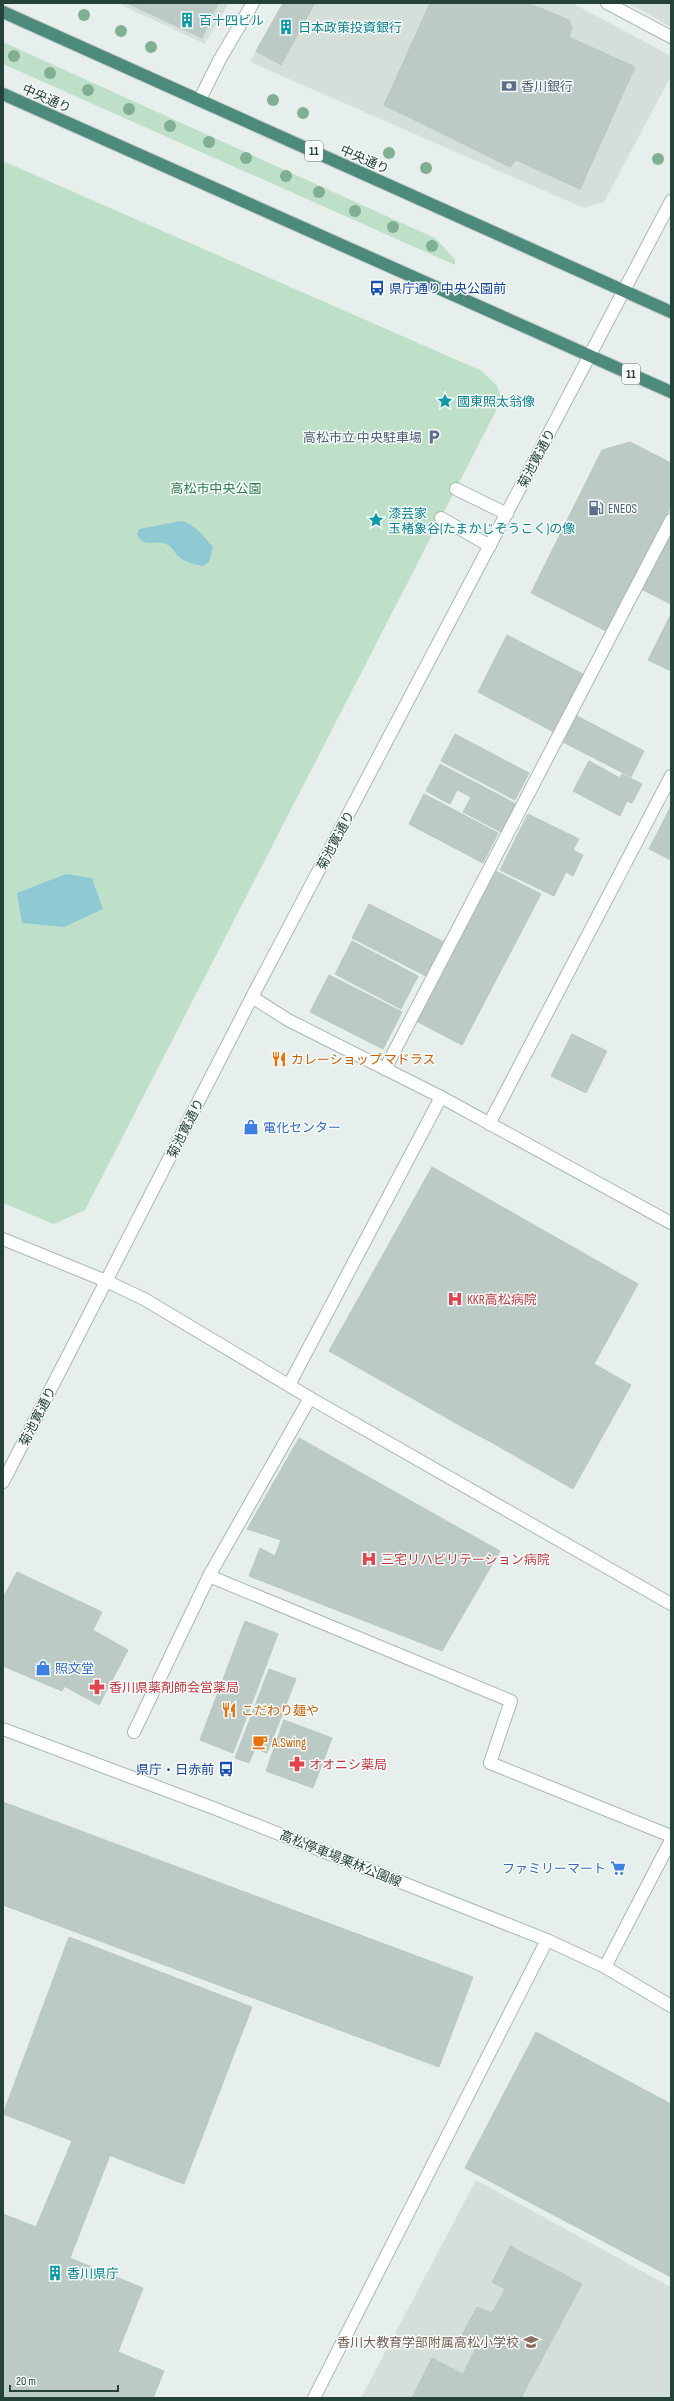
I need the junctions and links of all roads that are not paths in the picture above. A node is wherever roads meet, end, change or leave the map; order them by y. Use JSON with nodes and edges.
{"nodes":[{"id":1,"x":253,"y":3,"type":"edge"},
{"id":2,"x":607,"y":3,"type":"edge"},
{"id":3,"x":3,"y":12,"type":"edge"},
{"id":4,"x":671,"y":37,"type":"edge"},
{"id":5,"x":3,"y":94,"type":"edge"},
{"id":6,"x":200,"y":99,"type":"junction"},
{"id":7,"x":671,"y":201,"type":"edge"},
{"id":8,"x":624,"y":291,"type":"junction"},
{"id":9,"x":671,"y":312,"type":"edge"},
{"id":10,"x":590,"y":355,"type":"junction"},
{"id":11,"x":671,"y":392,"type":"edge"},
{"id":12,"x":456,"y":489,"type":"dead end"},
{"id":13,"x":507,"y":514,"type":"junction"},
{"id":14,"x":441,"y":518,"type":"dead end"},
{"id":15,"x":671,"y":520,"type":"edge"},
{"id":16,"x":490,"y":546,"type":"junction"},
{"id":17,"x":671,"y":776,"type":"edge"},
{"id":18,"x":252,"y":997,"type":"junction"},
{"id":19,"x":385,"y":1068,"type":"junction"},
{"id":20,"x":441,"y":1097,"type":"junction"},
{"id":21,"x":488,"y":1124,"type":"junction"},
{"id":22,"x":671,"y":1223,"type":"edge"},
{"id":23,"x":3,"y":1239,"type":"edge"},
{"id":24,"x":106,"y":1281,"type":"junction"},
{"id":25,"x":289,"y":1385,"type":"junction"},
{"id":26,"x":310,"y":1398,"type":"junction"},
{"id":27,"x":3,"y":1482,"type":"edge"},
{"id":28,"x":209,"y":1576,"type":"junction"},
{"id":29,"x":671,"y":1604,"type":"edge"},
{"id":30,"x":3,"y":1729,"type":"edge"},
{"id":31,"x":134,"y":1732,"type":"dead end"},
{"id":32,"x":671,"y":1836,"type":"edge"},
{"id":33,"x":671,"y":1840,"type":"edge"},
{"id":34,"x":547,"y":1940,"type":"junction"},
{"id":35,"x":605,"y":1966,"type":"junction"},
{"id":36,"x":671,"y":2006,"type":"edge"},
{"id":37,"x":314,"y":2398,"type":"edge"}],
"edges":[{"from":1,"to":6,"type":"street"},
{"from":2,"to":4,"type":"street"},
{"from":3,"to":6,"type":"highway","name":"中央通り","number":"11"},
{"from":5,"to":10,"type":"highway","name":"中央通り","number":"11"},
{"from":6,"to":8,"type":"highway","name":"中央通り","number":"11"},
{"from":7,"to":8,"type":"street","name":"菊池寛通り"},
{"from":8,"to":9,"type":"highway","name":"中央通り","number":"11"},
{"from":8,"to":10,"type":"street","name":"菊池寛通り"},
{"from":10,"to":11,"type":"highway","name":"中央通り","number":"11"},
{"from":10,"to":13,"type":"street","name":"菊池寛通り"},
{"from":12,"to":13,"type":"street"},
{"from":13,"to":16,"type":"street","name":"菊池寛通り"},
{"from":14,"to":16,"type":"street"},
{"from":15,"to":19,"type":"street"},
{"from":16,"to":18,"type":"street","name":"菊池寛通り"},
{"from":17,"to":21,"type":"street"},
{"from":18,"to":19,"type":"street"},
{"from":18,"to":24,"type":"street","name":"菊池寛通り"},
{"from":19,"to":20,"type":"street"},
{"from":20,"to":21,"type":"street"},
{"from":20,"to":25,"type":"street"},
{"from":21,"to":22,"type":"street"},
{"from":23,"to":24,"type":"street"},
{"from":24,"to":25,"type":"street"},
{"from":24,"to":27,"type":"street","name":"菊池寛通り"},
{"from":25,"to":26,"type":"street"},
{"from":26,"to":28,"type":"street"},
{"from":26,"to":29,"type":"street"},
{"from":28,"to":31,"type":"street"},
{"from":28,"to":32,"type":"street"},
{"from":30,"to":34,"type":"street","name":"高松停車場栗林公園線"},
{"from":33,"to":35,"type":"street"},
{"from":34,"to":35,"type":"street","name":"高松停車場栗林公園線"},
{"from":34,"to":37,"type":"street"},
{"from":35,"to":36,"type":"street","name":"高松停車場栗林公園線"}]}
